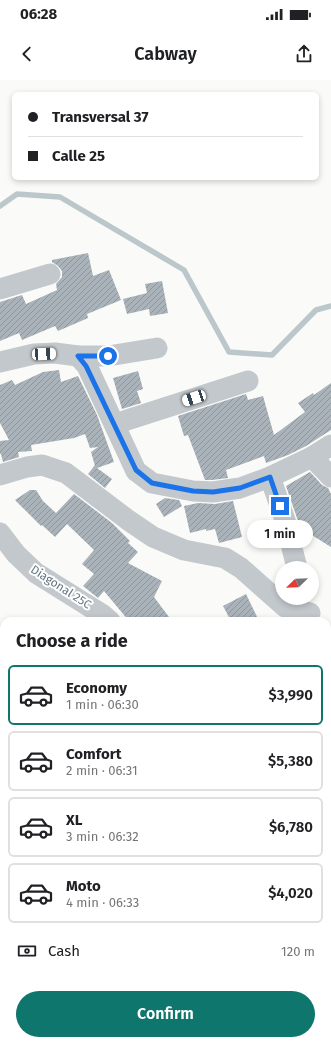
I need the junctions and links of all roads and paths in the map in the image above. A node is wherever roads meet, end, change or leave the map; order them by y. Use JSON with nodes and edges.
{"nodes":[{"id":1,"x":50,"y":274,"type":"dead end"},
{"id":2,"x":0,"y":289,"type":"edge"},
{"id":3,"x":157,"y":348,"type":"dead end"},
{"id":4,"x":78,"y":356,"type":"junction"},
{"id":5,"x":0,"y":362,"type":"edge"},
{"id":6,"x":248,"y":381,"type":"dead end"},
{"id":7,"x":115,"y":426,"type":"junction"},
{"id":8,"x":331,"y":445,"type":"edge"},
{"id":9,"x":312,"y":457,"type":"junction"},
{"id":10,"x":0,"y":474,"type":"edge"},
{"id":11,"x":270,"y":477,"type":"junction"},
{"id":12,"x":331,"y":477,"type":"edge"},
{"id":13,"x":0,"y":533,"type":"edge"},
{"id":14,"x":296,"y":561,"type":"edge"},
{"id":15,"x":310,"y":614,"type":"edge"},
{"id":16,"x":105,"y":617,"type":"edge"}],
"edges":[{"from":1,"to":2,"type":"street"},
{"from":3,"to":4,"type":"street"},
{"from":4,"to":5,"type":"street"},
{"from":4,"to":7,"type":"street"},
{"from":6,"to":7,"type":"street"},
{"from":7,"to":11,"type":"street"},
{"from":8,"to":9,"type":"street"},
{"from":9,"to":11,"type":"street"},
{"from":9,"to":12,"type":"street"},
{"from":10,"to":15,"type":"street"},
{"from":11,"to":14,"type":"street"},
{"from":13,"to":16,"type":"street","name":"Diagonal 25C"}]}
